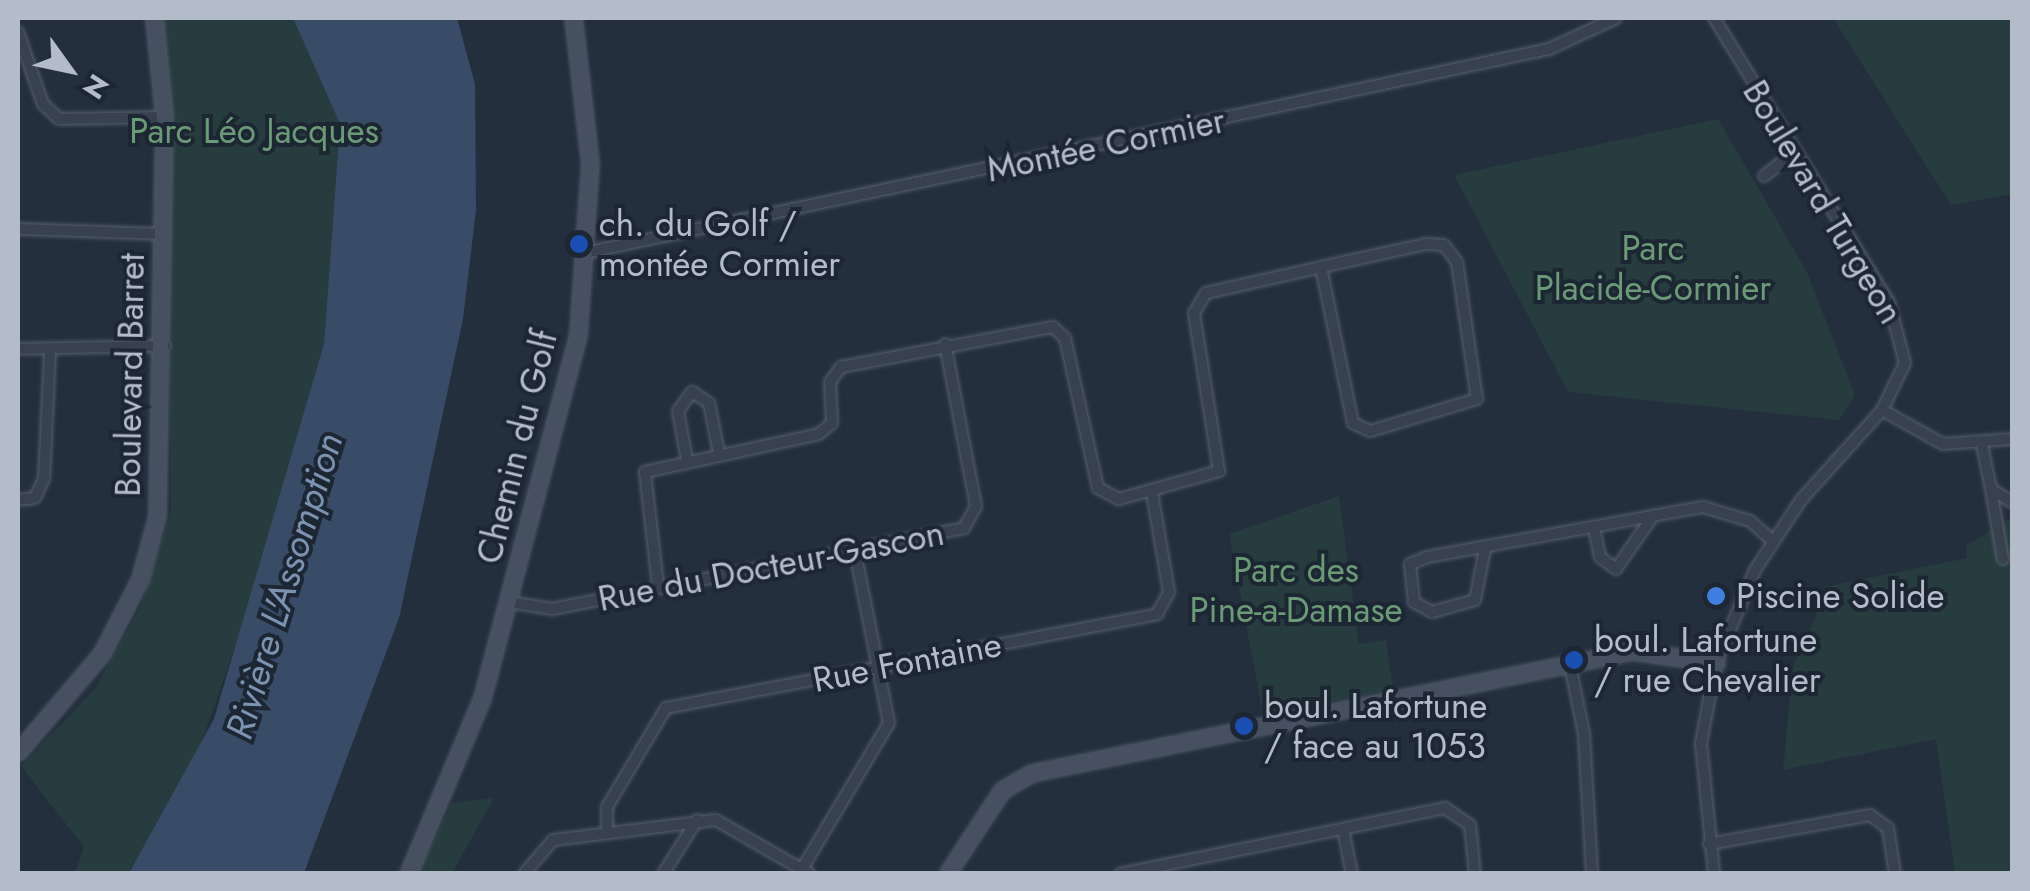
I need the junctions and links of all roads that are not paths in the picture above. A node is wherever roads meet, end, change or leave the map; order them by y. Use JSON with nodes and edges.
{"nodes":[{"id":1,"x":154,"y":18,"type":"edge"},
{"id":2,"x":573,"y":18,"type":"edge"},
{"id":3,"x":1616,"y":18,"type":"edge"},
{"id":4,"x":1714,"y":18,"type":"edge"},
{"id":5,"x":18,"y":32,"type":"edge"},
{"id":6,"x":164,"y":117,"type":"junction"},
{"id":7,"x":1796,"y":152,"type":"junction"},
{"id":8,"x":1764,"y":176,"type":"dead end"},
{"id":9,"x":18,"y":229,"type":"edge"},
{"id":10,"x":163,"y":234,"type":"junction"},
{"id":11,"x":588,"y":252,"type":"junction"},
{"id":12,"x":1321,"y":267,"type":"junction"},
{"id":13,"x":945,"y":344,"type":"junction"},
{"id":14,"x":165,"y":346,"type":"junction"},
{"id":15,"x":18,"y":350,"type":"edge"},
{"id":16,"x":50,"y":350,"type":"junction"},
{"id":17,"x":1882,"y":410,"type":"junction"},
{"id":18,"x":2012,"y":438,"type":"edge"},
{"id":19,"x":1982,"y":445,"type":"junction"},
{"id":20,"x":718,"y":453,"type":"junction"},
{"id":21,"x":687,"y":460,"type":"junction"},
{"id":22,"x":1990,"y":489,"type":"junction"},
{"id":23,"x":1152,"y":492,"type":"junction"},
{"id":24,"x":18,"y":500,"type":"edge"},
{"id":25,"x":2012,"y":502,"type":"edge"},
{"id":26,"x":1653,"y":516,"type":"junction"},
{"id":27,"x":1594,"y":528,"type":"junction"},
{"id":28,"x":1773,"y":541,"type":"junction"},
{"id":29,"x":1485,"y":549,"type":"junction"},
{"id":30,"x":856,"y":552,"type":"junction"},
{"id":31,"x":2004,"y":559,"type":"dead end"},
{"id":32,"x":658,"y":586,"type":"junction"},
{"id":33,"x":509,"y":602,"type":"junction"},
{"id":34,"x":1716,"y":663,"type":"junction"},
{"id":35,"x":1570,"y":665,"type":"junction"},
{"id":36,"x":880,"y":668,"type":"junction"},
{"id":37,"x":18,"y":752,"type":"edge"},
{"id":38,"x":697,"y":820,"type":"junction"},
{"id":39,"x":607,"y":827,"type":"junction"},
{"id":40,"x":1343,"y":829,"type":"junction"},
{"id":41,"x":1709,"y":844,"type":"junction"},
{"id":42,"x":804,"y":872,"type":"edge"},
{"id":43,"x":408,"y":874,"type":"edge"},
{"id":44,"x":524,"y":874,"type":"edge"},
{"id":45,"x":662,"y":874,"type":"edge"},
{"id":46,"x":946,"y":874,"type":"edge"},
{"id":47,"x":1120,"y":874,"type":"edge"},
{"id":48,"x":1352,"y":874,"type":"edge"},
{"id":49,"x":1475,"y":874,"type":"edge"},
{"id":50,"x":1592,"y":874,"type":"edge"},
{"id":51,"x":1714,"y":874,"type":"edge"},
{"id":52,"x":1896,"y":874,"type":"edge"}],
"edges":[{"from":1,"to":6,"type":"street","name":"Boulevard Barret"},
{"from":2,"to":11,"type":"street","name":"Chemin du Golf"},
{"from":3,"to":11,"type":"street","name":"Montée Cormier"},
{"from":4,"to":7,"type":"street","name":"Boulevard Turgeon"},
{"from":5,"to":6,"type":"street"},
{"from":6,"to":10,"type":"street","name":"Boulevard Barret"},
{"from":7,"to":8,"type":"street"},
{"from":7,"to":17,"type":"street","name":"Boulevard Turgeon"},
{"from":9,"to":10,"type":"street"},
{"from":10,"to":14,"type":"street","name":"Boulevard Barret"},
{"from":11,"to":33,"type":"street","name":"Chemin du Golf"},
{"from":12,"to":12,"type":"street"},
{"from":12,"to":23,"type":"street"},
{"from":13,"to":20,"type":"street"},
{"from":13,"to":23,"type":"street"},
{"from":13,"to":30,"type":"street","name":"Rue du Docteur-Gascon"},
{"from":14,"to":16,"type":"street"},
{"from":14,"to":37,"type":"street","name":"Boulevard Barret"},
{"from":15,"to":16,"type":"street"},
{"from":16,"to":24,"type":"street"},
{"from":17,"to":19,"type":"street"},
{"from":17,"to":28,"type":"street","name":"Boulevard Turgeon"},
{"from":18,"to":19,"type":"street"},
{"from":19,"to":22,"type":"street"},
{"from":20,"to":21,"type":"street"},
{"from":20,"to":21,"type":"street"},
{"from":21,"to":32,"type":"street"},
{"from":22,"to":25,"type":"street"},
{"from":22,"to":31,"type":"street"},
{"from":23,"to":36,"type":"street","name":"Rue Fontaine"},
{"from":26,"to":27,"type":"street"},
{"from":26,"to":27,"type":"street"},
{"from":26,"to":28,"type":"street"},
{"from":27,"to":29,"type":"street"},
{"from":28,"to":34,"type":"street","name":"Boulevard Turgeon"},
{"from":29,"to":29,"type":"street"},
{"from":30,"to":32,"type":"street","name":"Rue du Docteur-Gascon"},
{"from":30,"to":36,"type":"street"},
{"from":32,"to":33,"type":"street","name":"Rue du Docteur-Gascon"},
{"from":33,"to":43,"type":"street","name":"Chemin du Golf"},
{"from":34,"to":35,"type":"street"},
{"from":34,"to":41,"type":"street","name":"Boulevard Turgeon"},
{"from":35,"to":46,"type":"street"},
{"from":35,"to":50,"type":"street"},
{"from":36,"to":39,"type":"street","name":"Rue Fontaine"},
{"from":36,"to":42,"type":"street"},
{"from":38,"to":39,"type":"street"},
{"from":38,"to":42,"type":"street"},
{"from":38,"to":45,"type":"street"},
{"from":39,"to":44,"type":"street"},
{"from":40,"to":47,"type":"street"},
{"from":40,"to":48,"type":"street"},
{"from":40,"to":49,"type":"street"},
{"from":41,"to":51,"type":"street","name":"Boulevard Turgeon"},
{"from":41,"to":52,"type":"street"}]}
